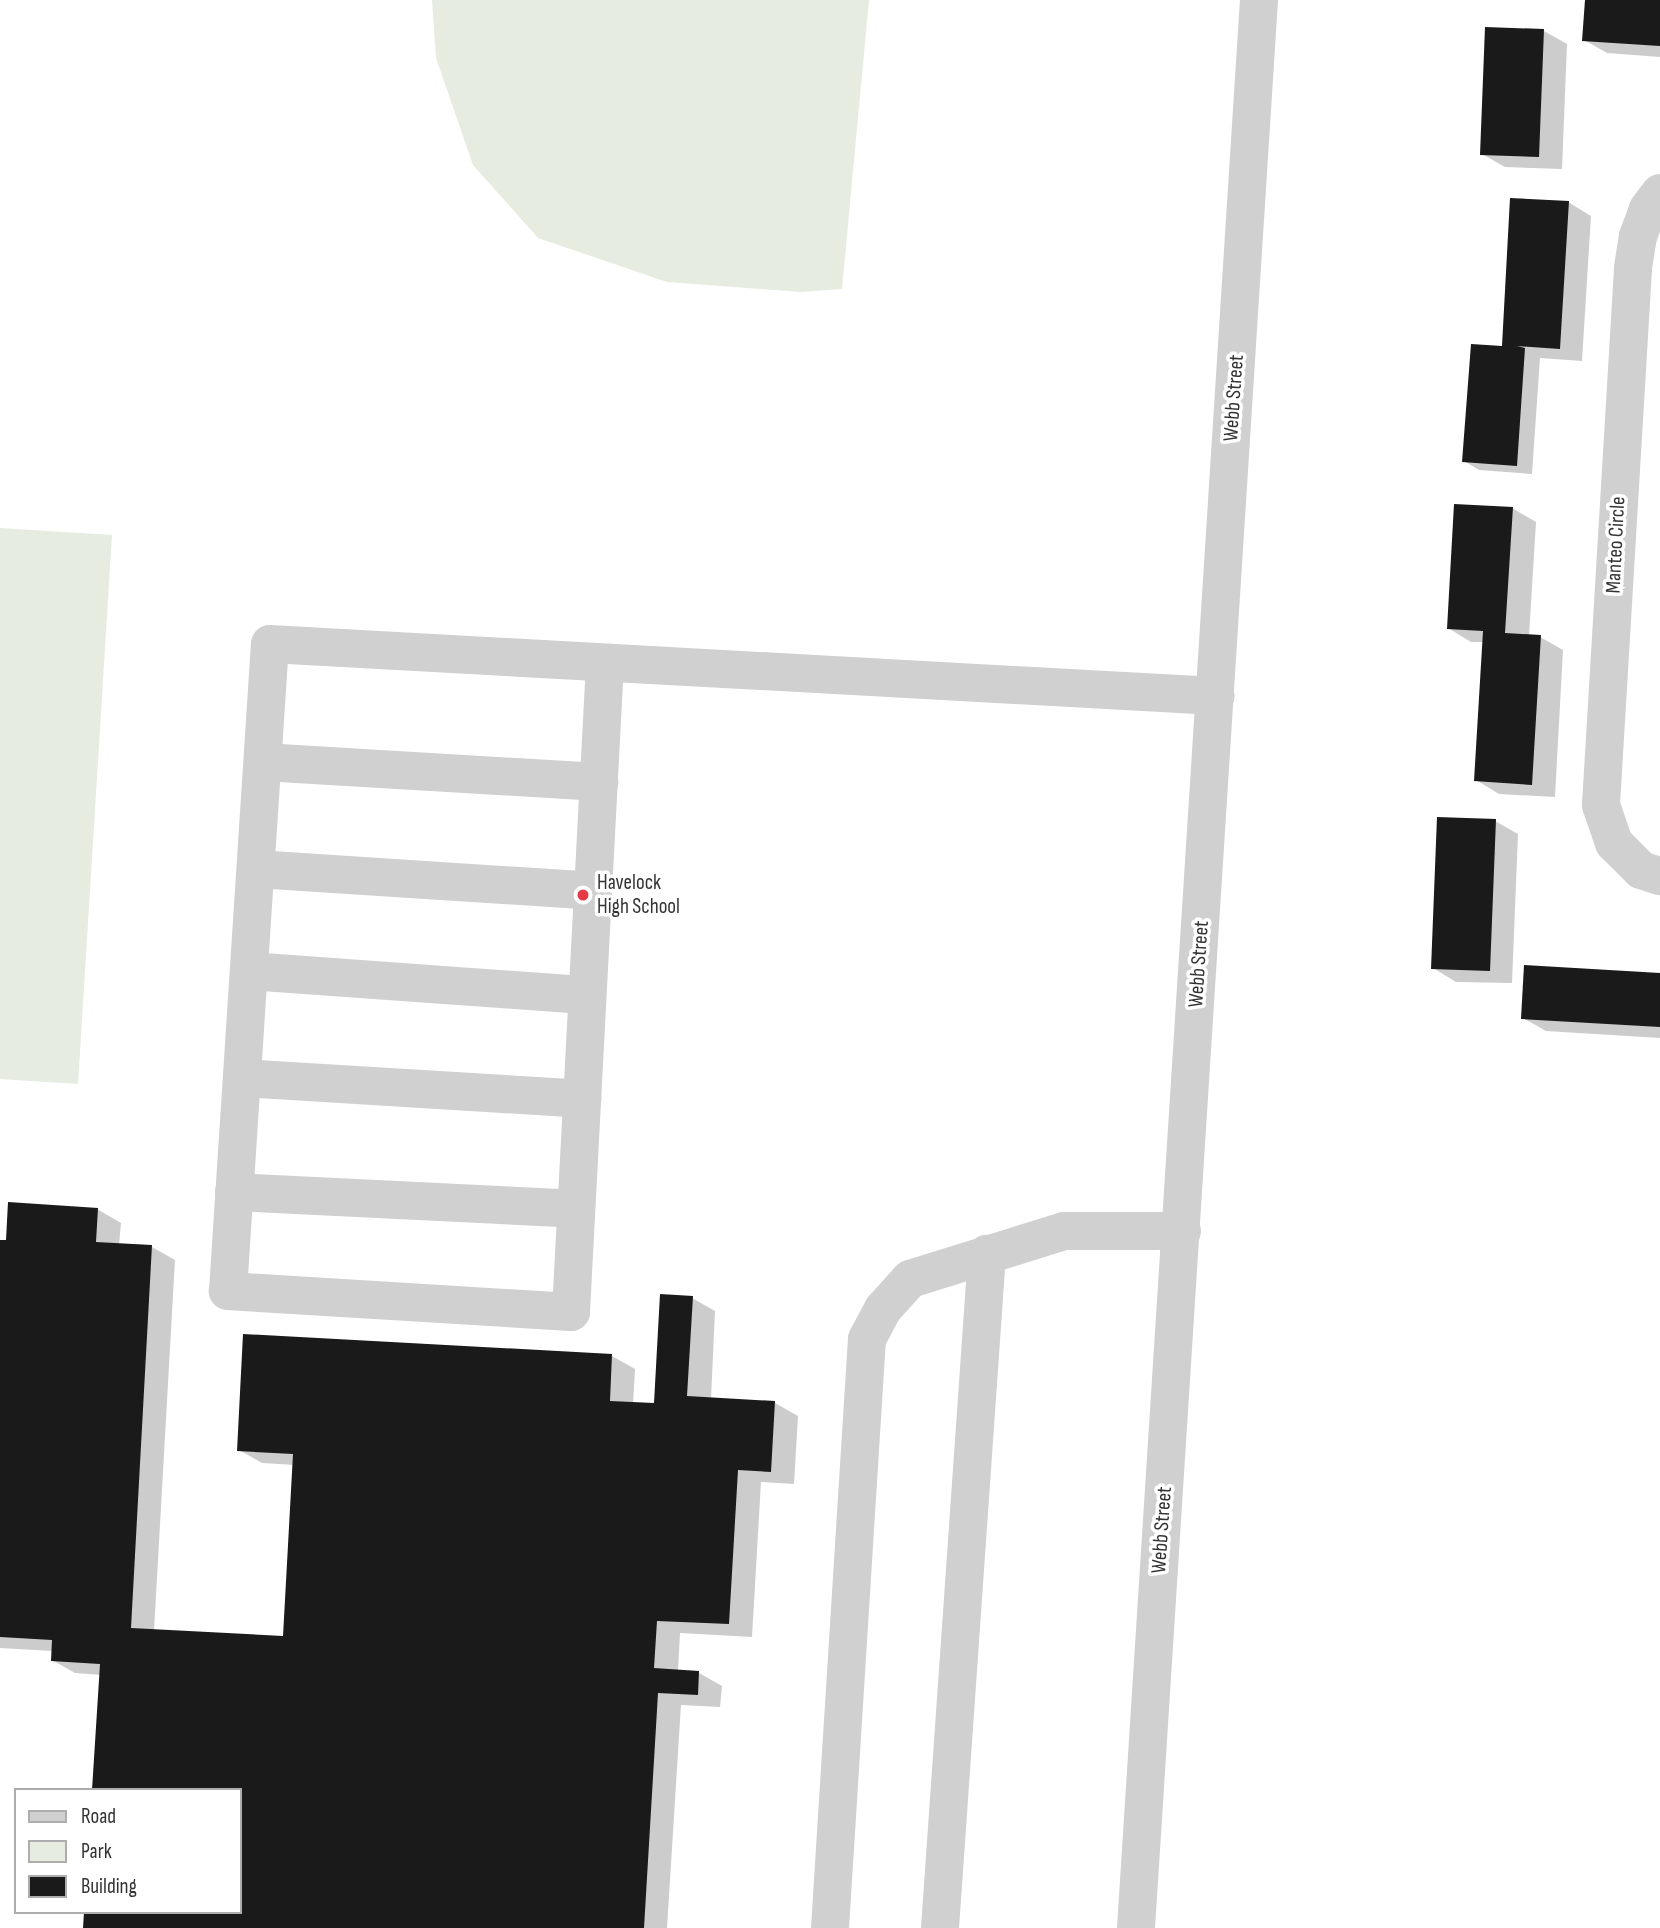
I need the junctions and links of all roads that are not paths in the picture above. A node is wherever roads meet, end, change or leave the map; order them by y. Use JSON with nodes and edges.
{"nodes":[{"id":1,"x":1259,"y":0,"type":"edge"},
{"id":2,"x":1660,"y":193,"type":"edge"},
{"id":3,"x":605,"y":663,"type":"junction"},
{"id":4,"x":1216,"y":696,"type":"junction"},
{"id":5,"x":263,"y":762,"type":"junction"},
{"id":6,"x":599,"y":782,"type":"junction"},
{"id":7,"x":256,"y":869,"type":"junction"},
{"id":8,"x":1660,"y":876,"type":"edge"},
{"id":9,"x":593,"y":891,"type":"junction"},
{"id":10,"x":249,"y":971,"type":"junction"},
{"id":11,"x":587,"y":995,"type":"junction"},
{"id":12,"x":242,"y":1079,"type":"junction"},
{"id":13,"x":582,"y":1099,"type":"junction"},
{"id":14,"x":234,"y":1192,"type":"junction"},
{"id":15,"x":576,"y":1209,"type":"junction"},
{"id":16,"x":1182,"y":1231,"type":"junction"},
{"id":17,"x":987,"y":1254,"type":"junction"},
{"id":18,"x":830,"y":1928,"type":"edge"},
{"id":19,"x":940,"y":1928,"type":"edge"},
{"id":20,"x":1136,"y":1928,"type":"edge"}],
"edges":[{"from":1,"to":4,"type":"street","name":"Webb Street"},
{"from":2,"to":8,"type":"street","name":"Manteo Circle"},
{"from":3,"to":4,"type":"street"},
{"from":3,"to":5,"type":"street"},
{"from":3,"to":6,"type":"street"},
{"from":4,"to":16,"type":"street","name":"Webb Street"},
{"from":5,"to":6,"type":"street"},
{"from":5,"to":7,"type":"street"},
{"from":6,"to":9,"type":"street"},
{"from":7,"to":9,"type":"street"},
{"from":7,"to":10,"type":"street"},
{"from":9,"to":11,"type":"street"},
{"from":10,"to":11,"type":"street"},
{"from":10,"to":12,"type":"street"},
{"from":11,"to":13,"type":"street"},
{"from":12,"to":13,"type":"street"},
{"from":12,"to":14,"type":"street"},
{"from":13,"to":15,"type":"street"},
{"from":14,"to":15,"type":"street"},
{"from":14,"to":15,"type":"street"},
{"from":16,"to":17,"type":"street"},
{"from":16,"to":20,"type":"street","name":"Webb Street"},
{"from":17,"to":18,"type":"street"},
{"from":17,"to":19,"type":"street"}]}
